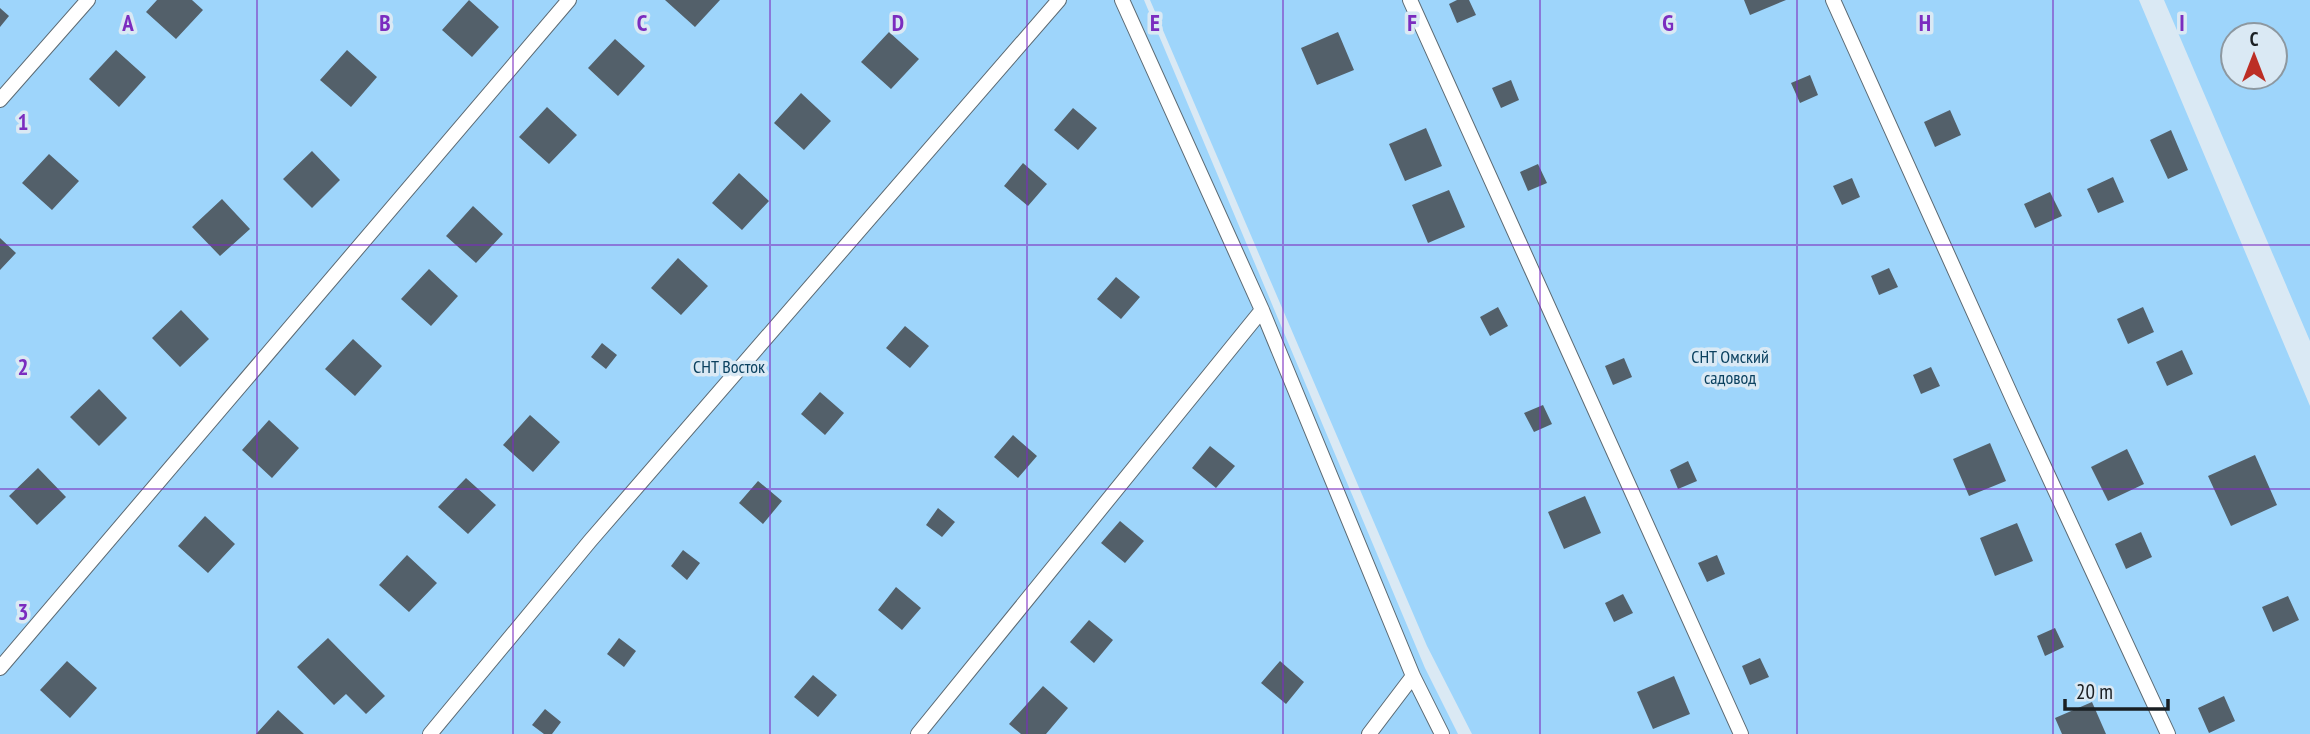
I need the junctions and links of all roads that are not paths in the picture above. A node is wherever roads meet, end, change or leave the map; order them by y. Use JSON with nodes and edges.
{"nodes":[{"id":1,"x":88,"y":0,"type":"edge"},
{"id":2,"x":569,"y":0,"type":"edge"},
{"id":3,"x":1059,"y":0,"type":"edge"},
{"id":4,"x":1122,"y":0,"type":"edge"},
{"id":5,"x":1410,"y":0,"type":"edge"},
{"id":6,"x":1833,"y":0,"type":"edge"},
{"id":7,"x":0,"y":100,"type":"edge"},
{"id":8,"x":1262,"y":310,"type":"junction"},
{"id":9,"x":0,"y":668,"type":"edge"},
{"id":10,"x":1413,"y":676,"type":"junction"},
{"id":11,"x":430,"y":734,"type":"edge"},
{"id":12,"x":918,"y":734,"type":"edge"},
{"id":13,"x":1368,"y":734,"type":"edge"},
{"id":14,"x":1443,"y":734,"type":"edge"},
{"id":15,"x":1741,"y":734,"type":"edge"},
{"id":16,"x":2168,"y":734,"type":"edge"}],
"edges":[{"from":1,"to":7,"type":"lane"},
{"from":2,"to":9,"type":"lane"},
{"from":3,"to":11,"type":"lane"},
{"from":4,"to":8,"type":"lane"},
{"from":5,"to":15,"type":"lane"},
{"from":6,"to":16,"type":"lane"},
{"from":8,"to":10,"type":"lane"},
{"from":8,"to":12,"type":"lane"},
{"from":10,"to":13,"type":"lane"},
{"from":10,"to":14,"type":"lane"}]}
